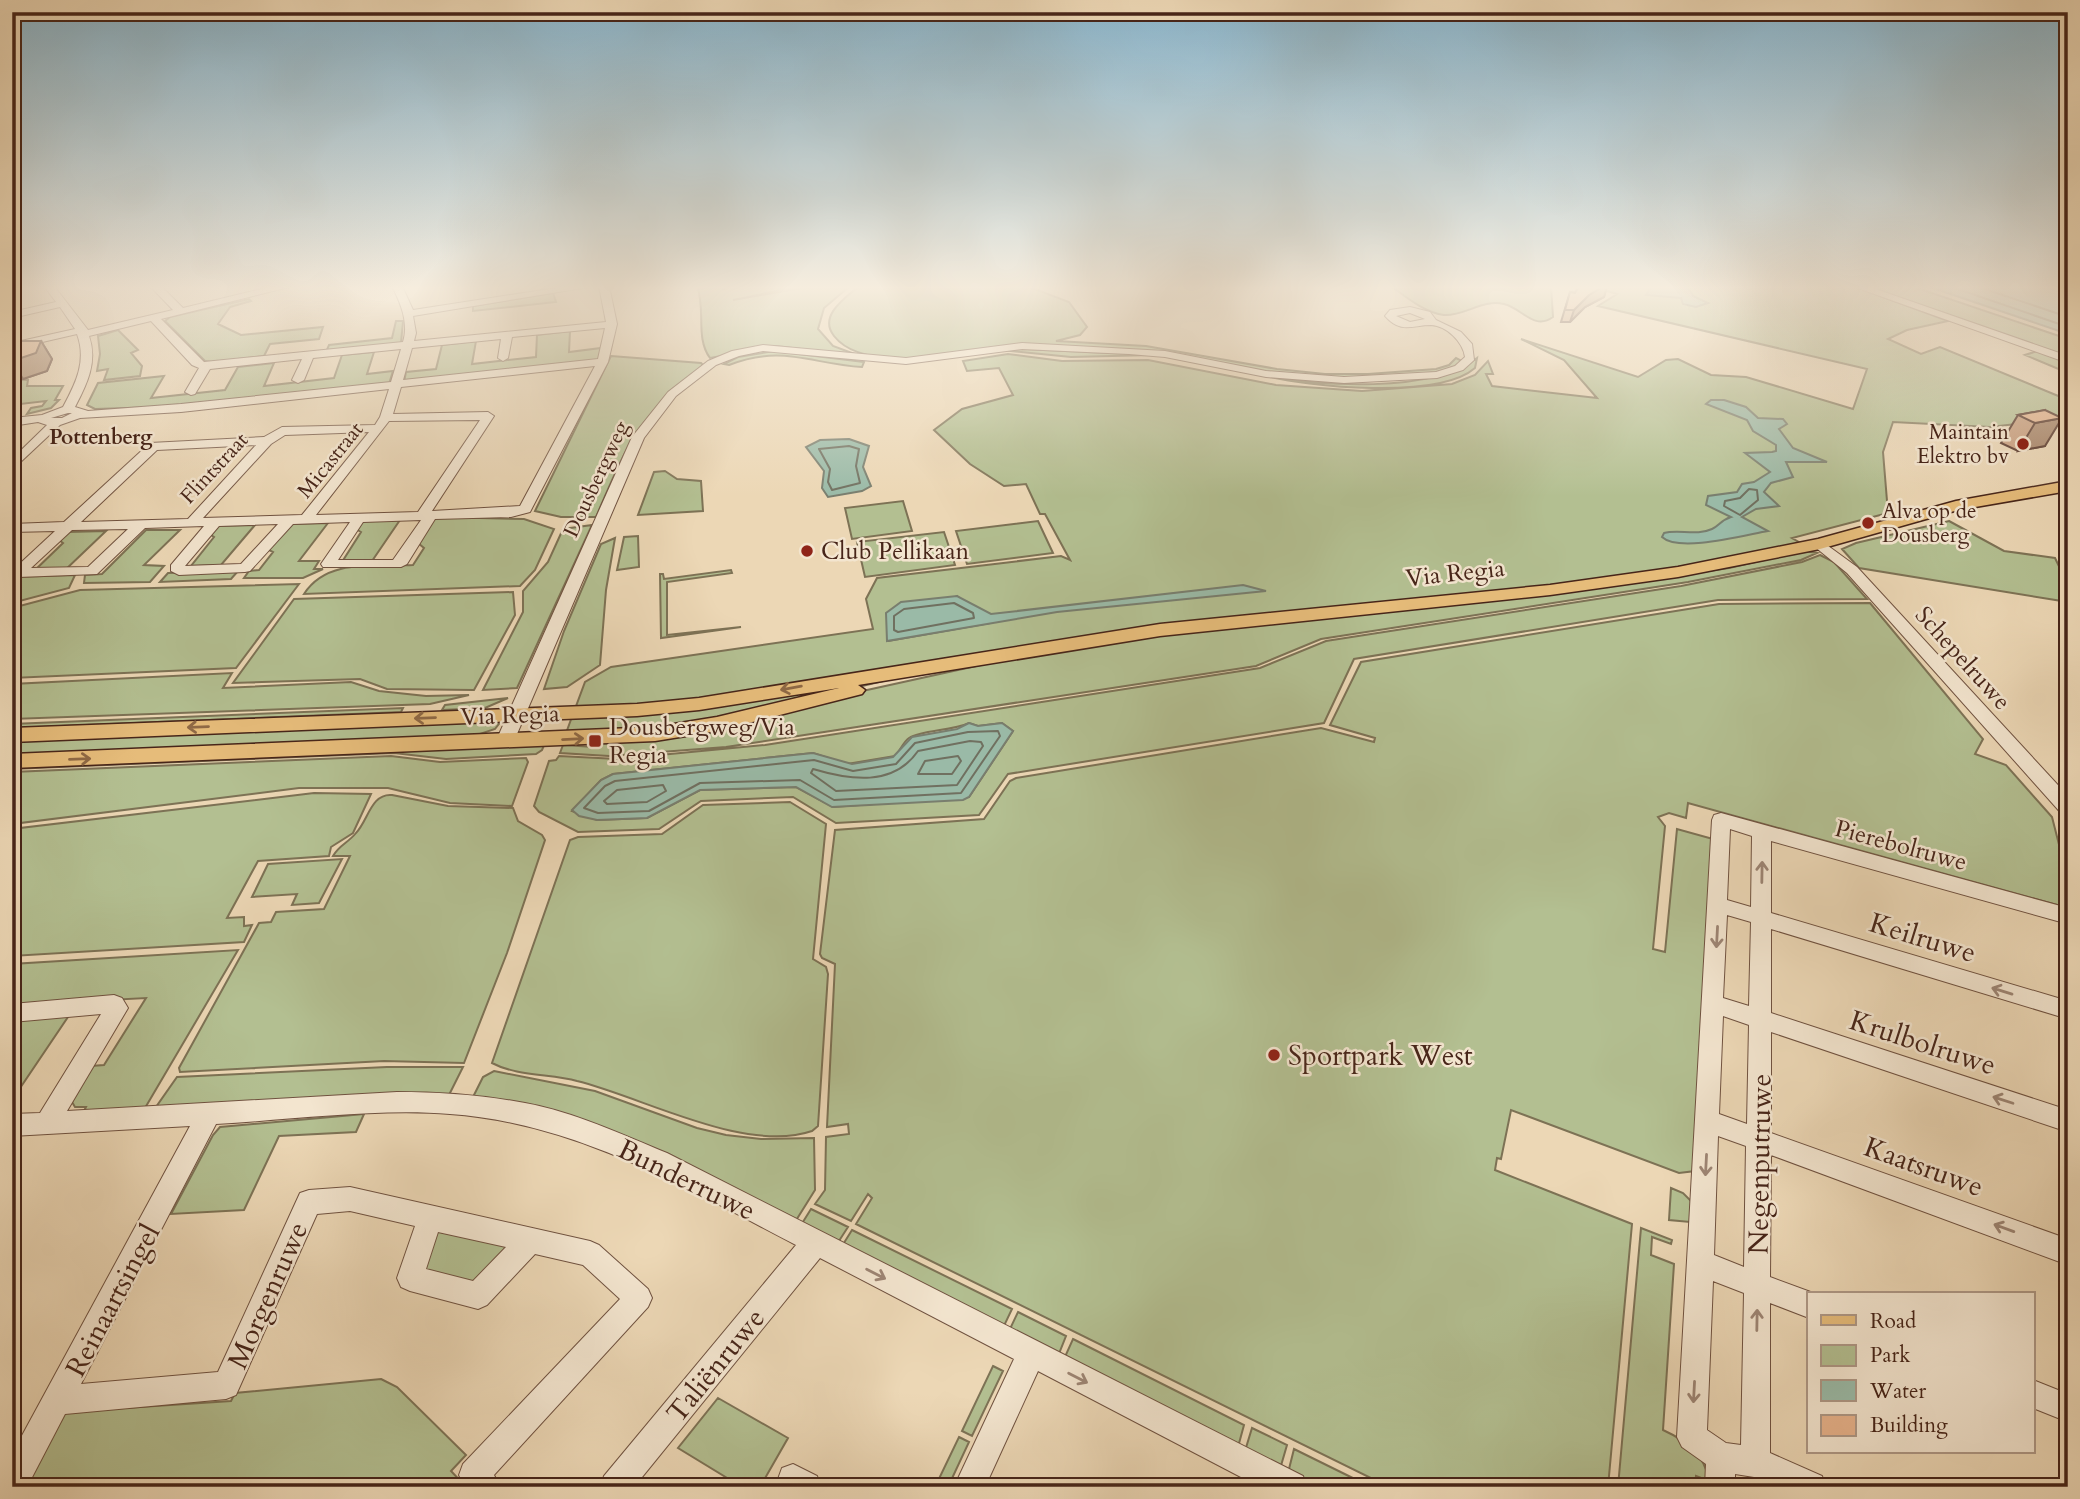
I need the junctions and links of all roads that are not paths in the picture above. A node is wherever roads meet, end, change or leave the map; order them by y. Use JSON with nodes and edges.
{"nodes":[{"id":1,"x":90,"y":356,"type":"edge"},
{"id":2,"x":189,"y":356,"type":"edge"},
{"id":3,"x":299,"y":356,"type":"edge"},
{"id":4,"x":309,"y":356,"type":"edge"},
{"id":5,"x":405,"y":356,"type":"edge"},
{"id":6,"x":604,"y":356,"type":"edge"},
{"id":7,"x":730,"y":356,"type":"edge"},
{"id":8,"x":839,"y":356,"type":"edge"},
{"id":9,"x":954,"y":356,"type":"edge"},
{"id":10,"x":1171,"y":356,"type":"edge"},
{"id":11,"x":1470,"y":356,"type":"edge"},
{"id":12,"x":603,"y":362,"type":"junction"},
{"id":13,"x":207,"y":365,"type":"junction"},
{"id":14,"x":298,"y":380,"type":"dead end"},
{"id":15,"x":397,"y":384,"type":"junction"},
{"id":16,"x":191,"y":393,"type":"dead end"},
{"id":17,"x":68,"y":408,"type":"junction"},
{"id":18,"x":81,"y":415,"type":"junction"},
{"id":19,"x":43,"y":418,"type":"junction"},
{"id":20,"x":12,"y":422,"type":"edge"},
{"id":21,"x":383,"y":423,"type":"junction"},
{"id":22,"x":56,"y":424,"type":"junction"},
{"id":23,"x":267,"y":441,"type":"junction"},
{"id":24,"x":12,"y":466,"type":"edge"},
{"id":25,"x":2068,"y":486,"type":"edge"},
{"id":26,"x":2068,"y":493,"type":"edge"},
{"id":27,"x":1984,"y":504,"type":"junction"},
{"id":28,"x":426,"y":516,"type":"junction"},
{"id":29,"x":359,"y":518,"type":"junction"},
{"id":30,"x":306,"y":519,"type":"junction"},
{"id":31,"x":289,"y":520,"type":"junction"},
{"id":32,"x":215,"y":522,"type":"junction"},
{"id":33,"x":191,"y":523,"type":"junction"},
{"id":34,"x":140,"y":524,"type":"junction"},
{"id":35,"x":65,"y":527,"type":"junction"},
{"id":36,"x":12,"y":528,"type":"edge"},
{"id":37,"x":1820,"y":544,"type":"junction"},
{"id":38,"x":1001,"y":656,"type":"junction"},
{"id":39,"x":518,"y":715,"type":"junction"},
{"id":40,"x":12,"y":735,"type":"edge"},
{"id":41,"x":505,"y":741,"type":"junction"},
{"id":42,"x":12,"y":761,"type":"edge"},
{"id":43,"x":2068,"y":808,"type":"edge"},
{"id":44,"x":1721,"y":820,"type":"joint"},
{"id":45,"x":1762,"y":832,"type":"junction"},
{"id":46,"x":1719,"y":905,"type":"junction"},
{"id":47,"x":2068,"y":916,"type":"edge"},
{"id":48,"x":1762,"y":918,"type":"junction"},
{"id":49,"x":1714,"y":1004,"type":"junction"},
{"id":50,"x":2068,"y":1010,"type":"edge"},
{"id":51,"x":12,"y":1013,"type":"edge"},
{"id":52,"x":1760,"y":1019,"type":"junction"},
{"id":53,"x":209,"y":1113,"type":"junction"},
{"id":54,"x":1708,"y":1121,"type":"junction"},
{"id":55,"x":2068,"y":1121,"type":"edge"},
{"id":56,"x":47,"y":1123,"type":"junction"},
{"id":57,"x":16,"y":1130,"type":"edge"},
{"id":58,"x":1759,"y":1140,"type":"junction"},
{"id":59,"x":430,"y":1218,"type":"junction"},
{"id":60,"x":531,"y":1240,"type":"junction"},
{"id":61,"x":815,"y":1243,"type":"junction"},
{"id":62,"x":2068,"y":1252,"type":"edge"},
{"id":63,"x":1700,"y":1263,"type":"junction"},
{"id":64,"x":1758,"y":1284,"type":"junction"},
{"id":65,"x":1807,"y":1304,"type":"edge"},
{"id":66,"x":1031,"y":1354,"type":"junction"},
{"id":67,"x":2035,"y":1395,"type":"edge"},
{"id":68,"x":59,"y":1400,"type":"junction"},
{"id":69,"x":2068,"y":1408,"type":"edge"},
{"id":70,"x":1721,"y":1457,"type":"junction"},
{"id":71,"x":1755,"y":1462,"type":"junction"},
{"id":72,"x":1275,"y":1483,"type":"edge"},
{"id":73,"x":12,"y":1485,"type":"edge"},
{"id":74,"x":485,"y":1487,"type":"edge"},
{"id":75,"x":615,"y":1487,"type":"edge"},
{"id":76,"x":969,"y":1487,"type":"edge"},
{"id":77,"x":1720,"y":1487,"type":"edge"},
{"id":78,"x":1811,"y":1487,"type":"edge"}],
"edges":[{"from":1,"to":17,"type":"street"},
{"from":2,"to":13,"type":"street"},
{"from":3,"to":13,"type":"street"},
{"from":4,"to":14,"type":"street"},
{"from":5,"to":15,"type":"street","name":"Micastraat"},
{"from":6,"to":12,"type":"street"},
{"from":7,"to":39,"type":"street","name":"Dousbergweg"},
{"from":8,"to":9,"type":"street","name":"Dousbergweg"},
{"from":10,"to":11,"type":"street","name":"Dousbergweg"},
{"from":12,"to":15,"type":"street"},
{"from":12,"to":28,"type":"street"},
{"from":13,"to":16,"type":"street"},
{"from":15,"to":18,"type":"street"},
{"from":15,"to":21,"type":"street","name":"Micastraat"},
{"from":17,"to":18,"type":"street"},
{"from":17,"to":19,"type":"street"},
{"from":18,"to":22,"type":"street"},
{"from":19,"to":20,"type":"street"},
{"from":19,"to":22,"type":"street"},
{"from":21,"to":23,"type":"street"},
{"from":21,"to":28,"type":"street"},
{"from":21,"to":30,"type":"street","name":"Micastraat"},
{"from":22,"to":24,"type":"street"},
{"from":23,"to":33,"type":"street","name":"Flintstraat"},
{"from":23,"to":35,"type":"street"},
{"from":25,"to":27,"type":"main road"},
{"from":26,"to":27,"type":"main road"},
{"from":27,"to":37,"type":"main road","name":"Via Regia"},
{"from":28,"to":29,"type":"street"},
{"from":28,"to":29,"type":"street"},
{"from":29,"to":30,"type":"street"},
{"from":30,"to":31,"type":"street"},
{"from":31,"to":32,"type":"street"},
{"from":31,"to":32,"type":"street"},
{"from":32,"to":33,"type":"street"},
{"from":33,"to":34,"type":"street"},
{"from":34,"to":35,"type":"street"},
{"from":34,"to":35,"type":"street"},
{"from":35,"to":36,"type":"street"},
{"from":37,"to":38,"type":"main road","name":"Via Regia"},
{"from":37,"to":43,"type":"street","name":"Schepelruwe"},
{"from":38,"to":39,"type":"main road","name":"Via Regia","one_way":true},
{"from":41,"to":38,"type":"main road","name":"Via Regia","one_way":true},
{"from":39,"to":40,"type":"main road","name":"Via Regia","one_way":true},
{"from":39,"to":41,"type":"street","name":"Dousbergweg"},
{"from":42,"to":41,"type":"main road","name":"Via Regia","one_way":true},
{"from":44,"to":45,"type":"street","name":"Pierebolruwe"},
{"from":44,"to":46,"type":"street","name":"Negenputruwe"},
{"from":45,"to":47,"type":"street","name":"Pierebolruwe"},
{"from":48,"to":45,"type":"street","name":"Negenputruwe","one_way":true},
{"from":46,"to":48,"type":"street","name":"Keilruwe"},
{"from":46,"to":49,"type":"street","name":"Negenputruwe","one_way":true},
{"from":50,"to":48,"type":"street","name":"Keilruwe","one_way":true},
{"from":48,"to":52,"type":"street","name":"Negenputruwe"},
{"from":49,"to":52,"type":"street","name":"Krulbolruwe"},
{"from":49,"to":54,"type":"street","name":"Negenputruwe"},
{"from":51,"to":56,"type":"street"},
{"from":55,"to":52,"type":"street","name":"Krulbolruwe","one_way":true},
{"from":52,"to":58,"type":"street","name":"Negenputruwe"},
{"from":53,"to":56,"type":"street","name":"Bunderruwe"},
{"from":53,"to":61,"type":"street","name":"Bunderruwe"},
{"from":53,"to":68,"type":"street","name":"Reinaartsingel"},
{"from":54,"to":58,"type":"street","name":"Kaatsruwe"},
{"from":54,"to":63,"type":"street","name":"Negenputruwe","one_way":true},
{"from":56,"to":57,"type":"street","name":"Bunderruwe"},
{"from":62,"to":58,"type":"street","name":"Kaatsruwe","one_way":true},
{"from":58,"to":64,"type":"street","name":"Negenputruwe"},
{"from":59,"to":60,"type":"street","name":"Morgenruwe"},
{"from":59,"to":60,"type":"street"},
{"from":59,"to":68,"type":"street","name":"Morgenruwe"},
{"from":60,"to":74,"type":"street","name":"Morgenruwe"},
{"from":61,"to":66,"type":"street","name":"Bunderruwe","one_way":true},
{"from":61,"to":75,"type":"street","name":"Taliënruwe"},
{"from":63,"to":64,"type":"street"},
{"from":63,"to":70,"type":"street","name":"Negenputruwe","one_way":true},
{"from":64,"to":65,"type":"street"},
{"from":71,"to":64,"type":"street","name":"Negenputruwe","one_way":true},
{"from":66,"to":72,"type":"street","name":"Bunderruwe","one_way":true},
{"from":66,"to":76,"type":"street"},
{"from":67,"to":69,"type":"street"},
{"from":68,"to":73,"type":"street","name":"Reinaartsingel"},
{"from":70,"to":71,"type":"street","name":"Negenputruwe"},
{"from":70,"to":77,"type":"street"},
{"from":71,"to":78,"type":"street"}]}
